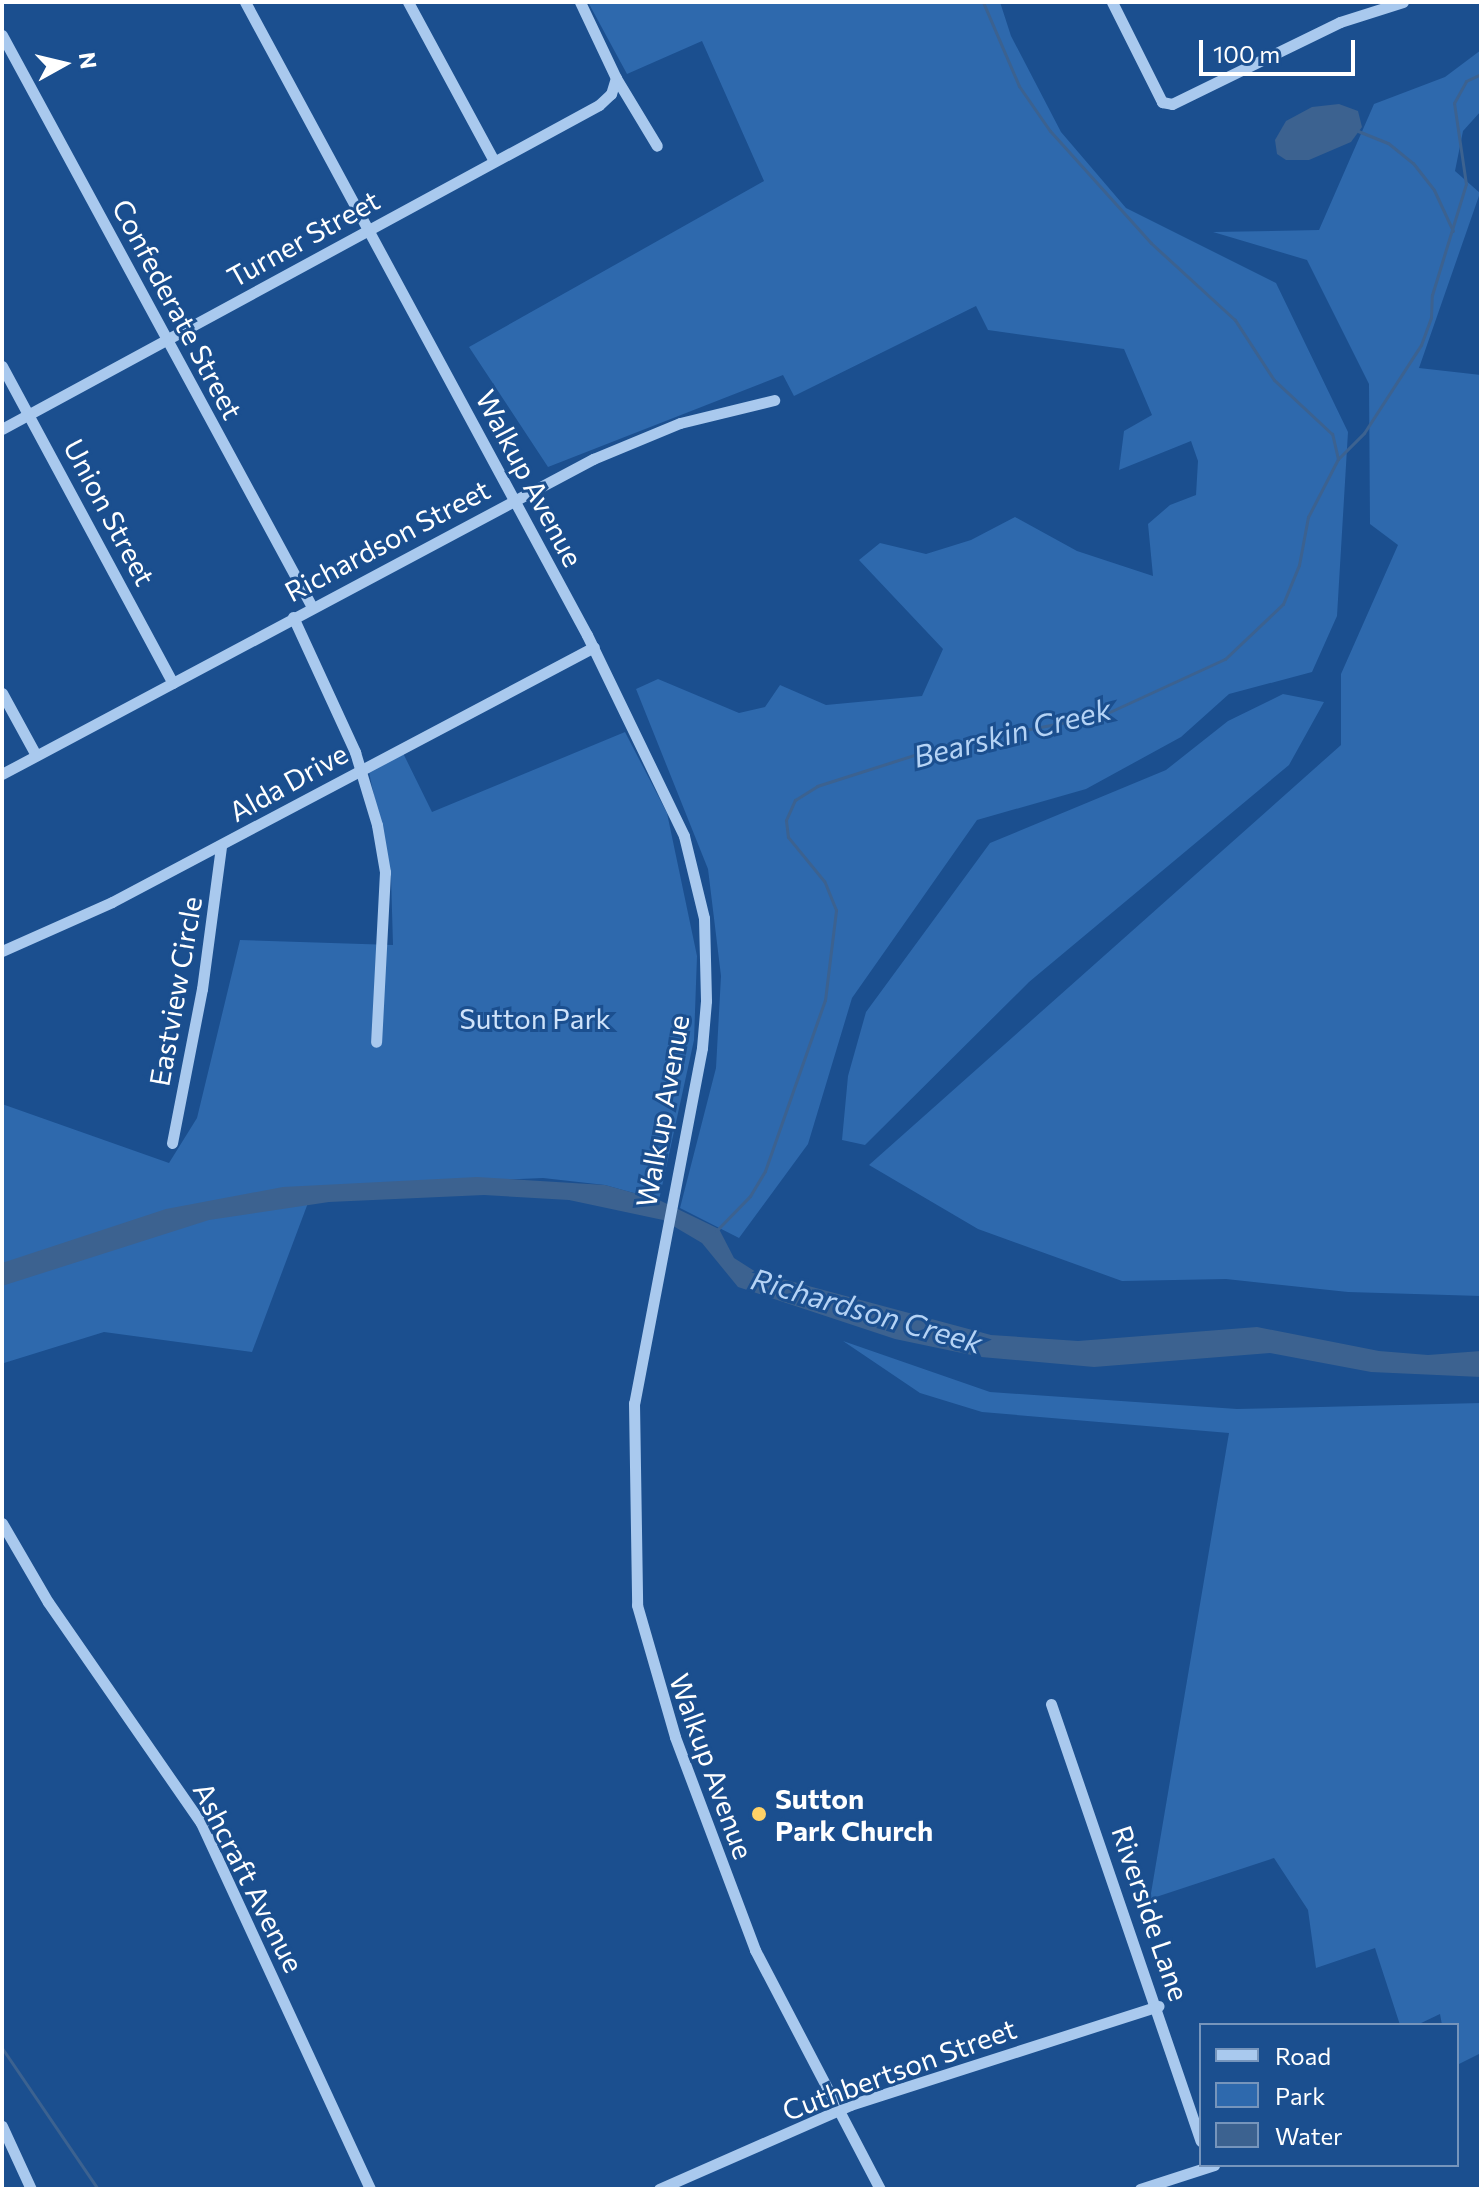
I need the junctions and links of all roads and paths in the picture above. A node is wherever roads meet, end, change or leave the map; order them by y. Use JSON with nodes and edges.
{"nodes":[{"id":1,"x":245,"y":2,"type":"edge"},
{"id":2,"x":408,"y":2,"type":"edge"},
{"id":3,"x":580,"y":2,"type":"edge"},
{"id":4,"x":1112,"y":2,"type":"edge"},
{"id":5,"x":1403,"y":2,"type":"edge"},
{"id":6,"x":2,"y":35,"type":"edge"},
{"id":7,"x":616,"y":78,"type":"junction"},
{"id":8,"x":657,"y":146,"type":"dead end"},
{"id":9,"x":493,"y":159,"type":"junction"},
{"id":10,"x":368,"y":231,"type":"junction"},
{"id":11,"x":168,"y":339,"type":"junction"},
{"id":12,"x":2,"y":366,"type":"edge"},
{"id":13,"x":774,"y":400,"type":"dead end"},
{"id":14,"x":29,"y":414,"type":"junction"},
{"id":15,"x":2,"y":429,"type":"edge"},
{"id":16,"x":514,"y":499,"type":"junction"},
{"id":17,"x":312,"y":607,"type":"junction"},
{"id":18,"x":293,"y":617,"type":"junction"},
{"id":19,"x":594,"y":647,"type":"junction"},
{"id":20,"x":173,"y":683,"type":"junction"},
{"id":21,"x":2,"y":693,"type":"edge"},
{"id":22,"x":36,"y":755,"type":"junction"},
{"id":23,"x":362,"y":770,"type":"junction"},
{"id":24,"x":2,"y":774,"type":"edge"},
{"id":25,"x":221,"y":847,"type":"junction"},
{"id":26,"x":2,"y":951,"type":"edge"},
{"id":27,"x":376,"y":1042,"type":"dead end"},
{"id":28,"x":172,"y":1143,"type":"dead end"},
{"id":29,"x":2,"y":1523,"type":"edge"},
{"id":30,"x":1051,"y":1704,"type":"dead end"},
{"id":31,"x":1159,"y":2006,"type":"junction"},
{"id":32,"x":839,"y":2110,"type":"junction"},
{"id":33,"x":2,"y":2126,"type":"edge"},
{"id":34,"x":1199,"y":2135,"type":"edge"},
{"id":35,"x":1207,"y":2167,"type":"edge"},
{"id":36,"x":31,"y":2189,"type":"edge"},
{"id":37,"x":370,"y":2189,"type":"edge"},
{"id":38,"x":659,"y":2189,"type":"edge"},
{"id":39,"x":880,"y":2189,"type":"edge"},
{"id":40,"x":1140,"y":2189,"type":"edge"}],
"edges":[{"from":1,"to":10,"type":"street","name":"Walkup Avenue"},
{"from":2,"to":9,"type":"street"},
{"from":3,"to":7,"type":"street"},
{"from":4,"to":5,"type":"street"},
{"from":6,"to":11,"type":"street","name":"Confederate Street"},
{"from":7,"to":8,"type":"street"},
{"from":7,"to":9,"type":"street","name":"Turner Street"},
{"from":9,"to":10,"type":"street","name":"Turner Street"},
{"from":10,"to":11,"type":"street","name":"Turner Street"},
{"from":10,"to":16,"type":"street","name":"Walkup Avenue"},
{"from":11,"to":14,"type":"street","name":"Turner Street"},
{"from":11,"to":17,"type":"street","name":"Confederate Street"},
{"from":12,"to":14,"type":"street","name":"Union Street"},
{"from":13,"to":16,"type":"street","name":"Richardson Street"},
{"from":14,"to":15,"type":"street","name":"Turner Street"},
{"from":14,"to":20,"type":"street","name":"Union Street"},
{"from":16,"to":17,"type":"street","name":"Richardson Street"},
{"from":16,"to":19,"type":"street","name":"Walkup Avenue"},
{"from":17,"to":18,"type":"street","name":"Richardson Street"},
{"from":18,"to":20,"type":"street","name":"Richardson Street"},
{"from":18,"to":23,"type":"street"},
{"from":19,"to":23,"type":"street","name":"Alda Drive"},
{"from":19,"to":32,"type":"street","name":"Walkup Avenue"},
{"from":20,"to":22,"type":"street","name":"Richardson Street"},
{"from":21,"to":22,"type":"street"},
{"from":22,"to":24,"type":"street"},
{"from":23,"to":25,"type":"street","name":"Alda Drive"},
{"from":23,"to":27,"type":"street"},
{"from":25,"to":26,"type":"street","name":"Alda Drive"},
{"from":25,"to":28,"type":"street","name":"Eastview Circle"},
{"from":29,"to":37,"type":"street","name":"Ashcraft Avenue"},
{"from":30,"to":31,"type":"street","name":"Riverside Lane"},
{"from":31,"to":32,"type":"street","name":"Cuthbertson Street"},
{"from":31,"to":34,"type":"street","name":"Riverside Lane"},
{"from":32,"to":38,"type":"street","name":"Cuthbertson Street"},
{"from":32,"to":39,"type":"street","name":"Walkup Avenue"},
{"from":33,"to":36,"type":"street"},
{"from":35,"to":40,"type":"street"}]}
